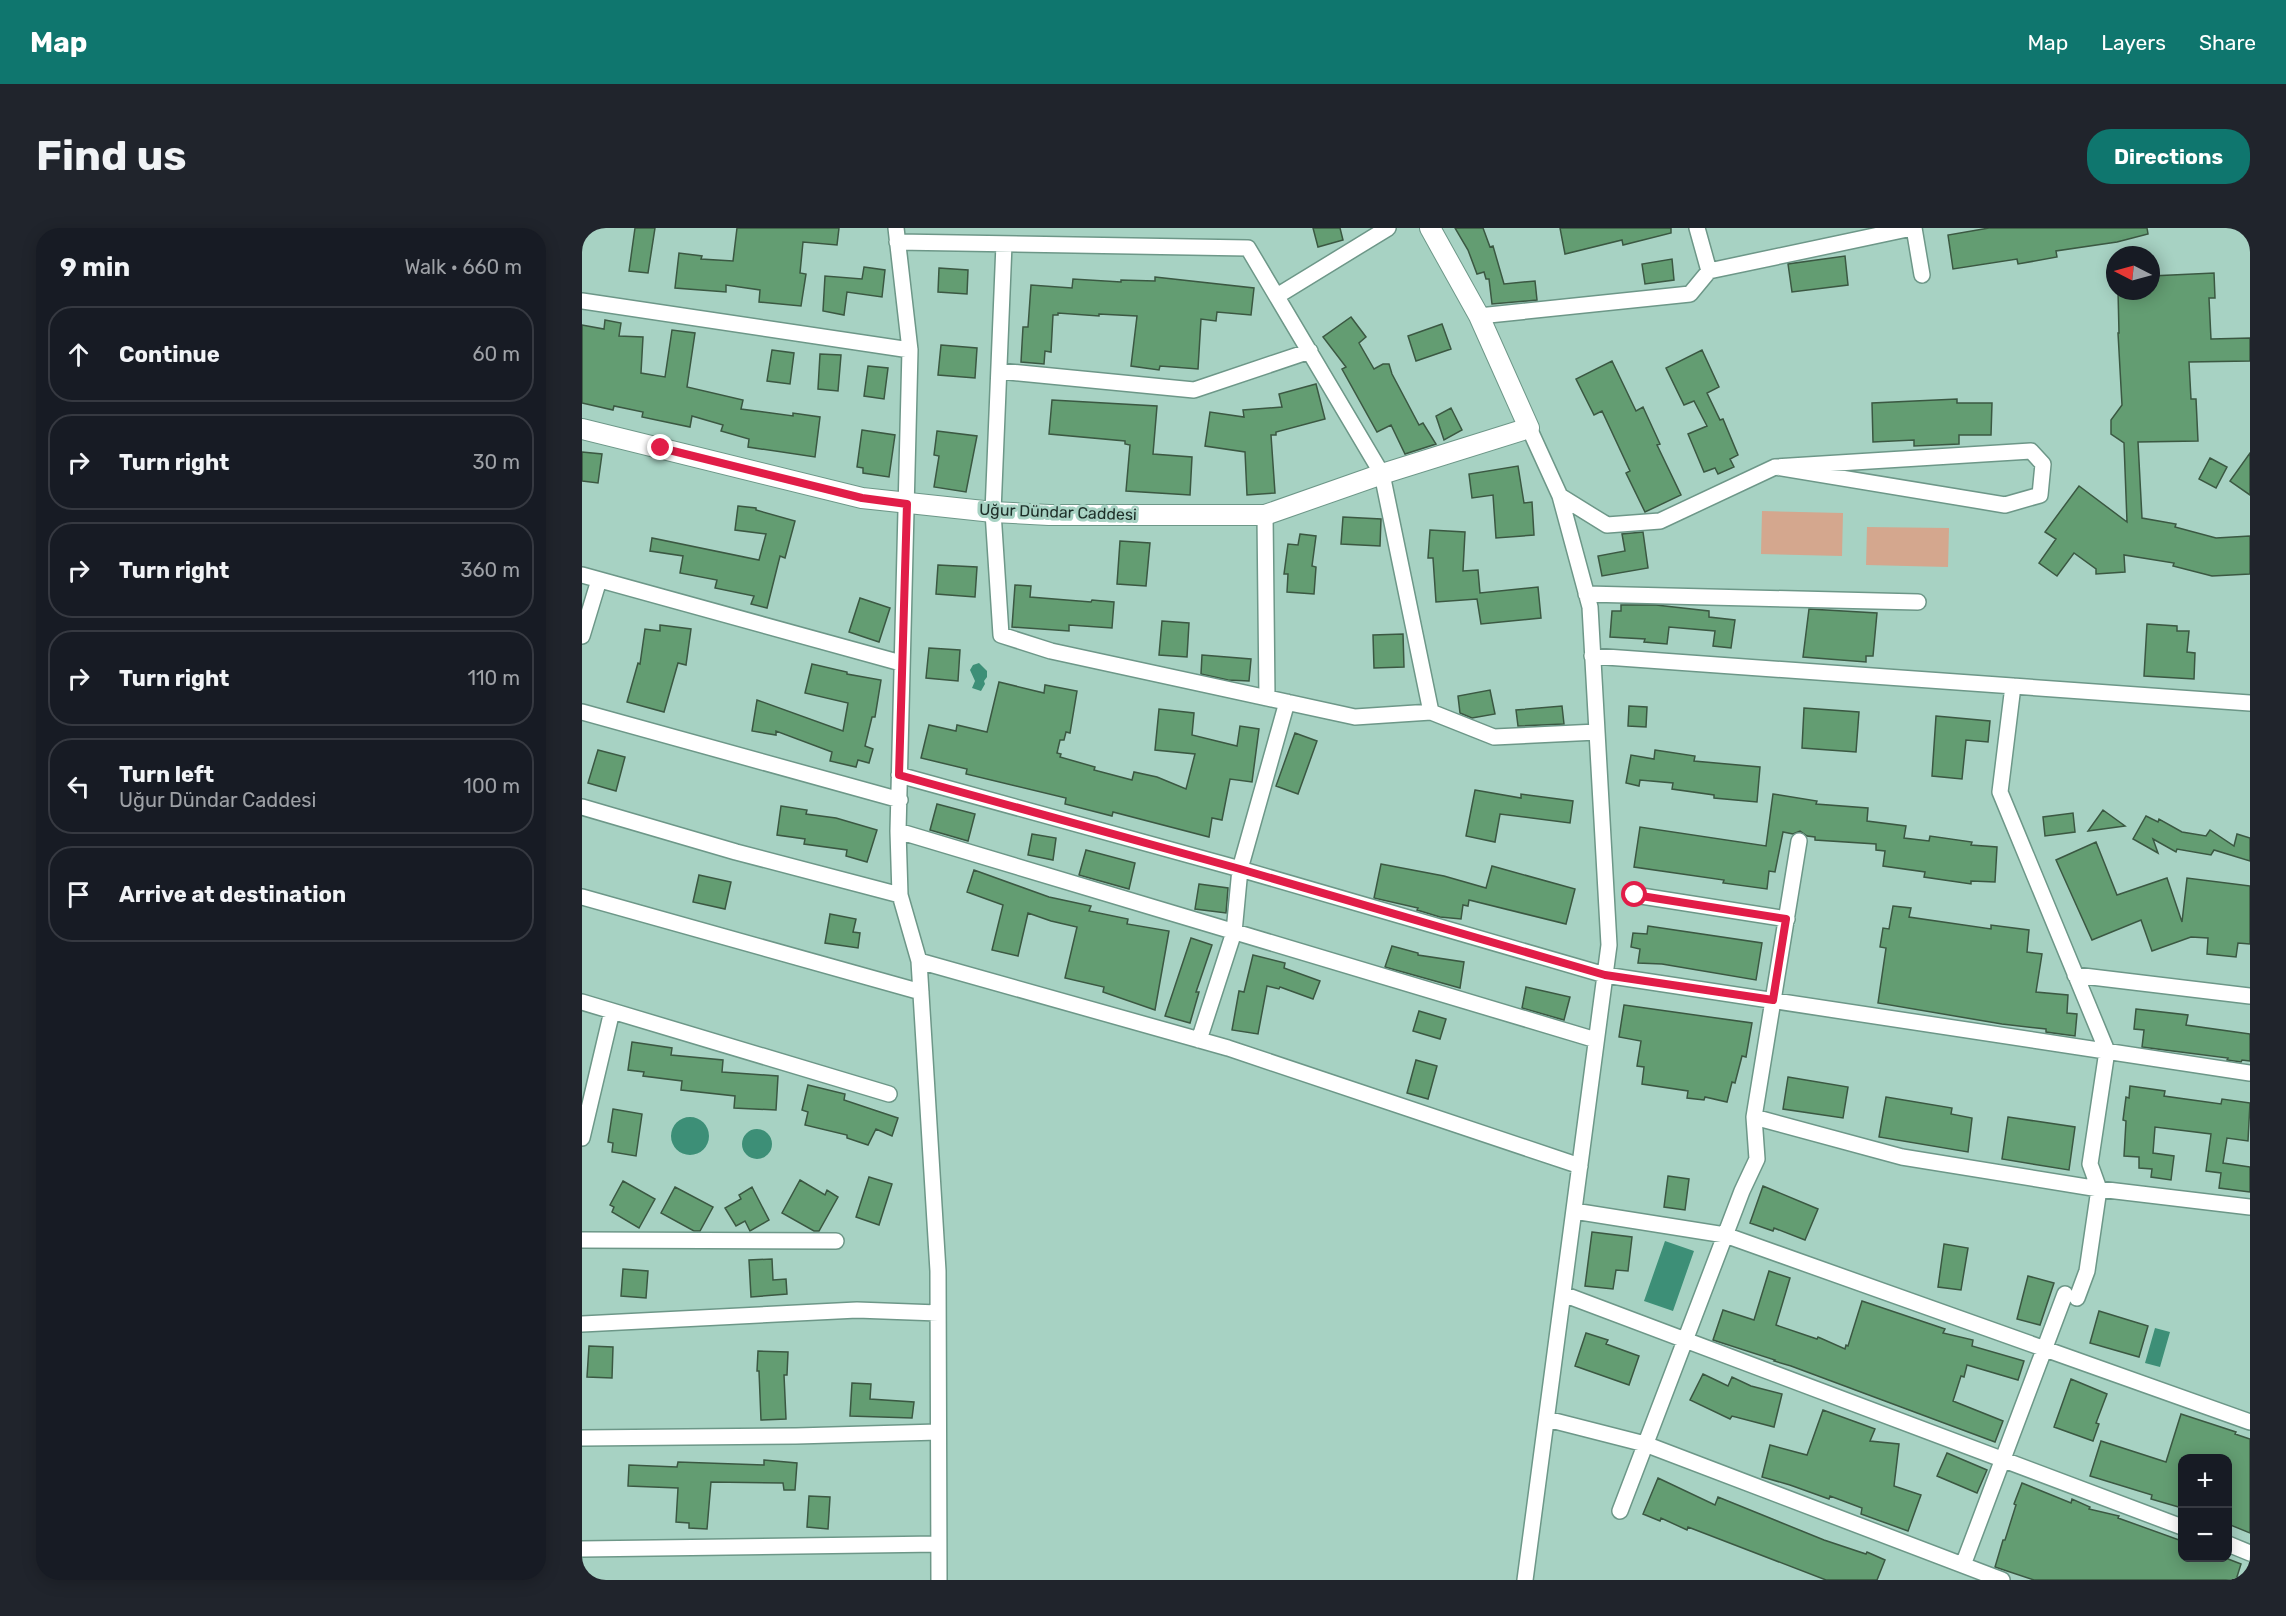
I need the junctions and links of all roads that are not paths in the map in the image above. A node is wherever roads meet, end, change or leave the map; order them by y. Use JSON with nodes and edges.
{"nodes":[{"id":1,"x":1388,"y":228,"type":"edge"},
{"id":2,"x":1430,"y":228,"type":"edge"},
{"id":3,"x":1696,"y":228,"type":"edge"},
{"id":4,"x":1913,"y":228,"type":"edge"},
{"id":5,"x":896,"y":235,"type":"edge"},
{"id":6,"x":1004,"y":244,"type":"junction"},
{"id":7,"x":1709,"y":271,"type":"junction"},
{"id":8,"x":1922,"y":275,"type":"dead end"},
{"id":9,"x":1277,"y":296,"type":"junction"},
{"id":10,"x":582,"y":301,"type":"edge"},
{"id":11,"x":1479,"y":316,"type":"junction"},
{"id":12,"x":910,"y":350,"type":"junction"},
{"id":13,"x":1310,"y":351,"type":"junction"},
{"id":14,"x":999,"y":371,"type":"junction"},
{"id":15,"x":1529,"y":428,"type":"junction"},
{"id":16,"x":582,"y":429,"type":"edge"},
{"id":17,"x":1775,"y":467,"type":"junction"},
{"id":18,"x":1382,"y":474,"type":"junction"},
{"id":19,"x":1560,"y":496,"type":"junction"},
{"id":20,"x":907,"y":504,"type":"junction"},
{"id":21,"x":993,"y":512,"type":"junction"},
{"id":22,"x":1264,"y":514,"type":"junction"},
{"id":23,"x":582,"y":574,"type":"edge"},
{"id":24,"x":599,"y":580,"type":"junction"},
{"id":25,"x":1586,"y":594,"type":"junction"},
{"id":26,"x":1918,"y":602,"type":"dead end"},
{"id":27,"x":582,"y":636,"type":"edge"},
{"id":28,"x":1592,"y":656,"type":"junction"},
{"id":29,"x":901,"y":663,"type":"junction"},
{"id":30,"x":2013,"y":686,"type":"junction"},
{"id":31,"x":1267,"y":698,"type":"junction"},
{"id":32,"x":1287,"y":702,"type":"junction"},
{"id":33,"x":2250,"y":703,"type":"edge"},
{"id":34,"x":582,"y":712,"type":"edge"},
{"id":35,"x":1431,"y":712,"type":"junction"},
{"id":36,"x":1597,"y":732,"type":"junction"},
{"id":37,"x":899,"y":775,"type":"junction"},
{"id":38,"x":900,"y":800,"type":"junction"},
{"id":39,"x":582,"y":807,"type":"edge"},
{"id":40,"x":898,"y":831,"type":"junction"},
{"id":41,"x":1799,"y":842,"type":"dead end"},
{"id":42,"x":1240,"y":869,"type":"junction"},
{"id":43,"x":900,"y":895,"type":"junction"},
{"id":44,"x":1635,"y":895,"type":"dead end"},
{"id":45,"x":582,"y":897,"type":"edge"},
{"id":46,"x":1786,"y":919,"type":"junction"},
{"id":47,"x":1234,"y":932,"type":"junction"},
{"id":48,"x":919,"y":961,"type":"junction"},
{"id":49,"x":1605,"y":975,"type":"junction"},
{"id":50,"x":2075,"y":975,"type":"junction"},
{"id":51,"x":921,"y":992,"type":"junction"},
{"id":52,"x":2250,"y":996,"type":"edge"},
{"id":53,"x":1773,"y":1000,"type":"junction"},
{"id":54,"x":582,"y":1002,"type":"edge"},
{"id":55,"x":612,"y":1011,"type":"junction"},
{"id":56,"x":1199,"y":1040,"type":"junction"},
{"id":57,"x":1596,"y":1040,"type":"junction"},
{"id":58,"x":2107,"y":1051,"type":"junction"},
{"id":59,"x":2250,"y":1073,"type":"edge"},
{"id":60,"x":889,"y":1094,"type":"dead end"},
{"id":61,"x":1754,"y":1117,"type":"junction"},
{"id":62,"x":582,"y":1138,"type":"edge"},
{"id":63,"x":1580,"y":1166,"type":"junction"},
{"id":64,"x":2099,"y":1189,"type":"junction"},
{"id":65,"x":2250,"y":1207,"type":"edge"},
{"id":66,"x":1574,"y":1211,"type":"junction"},
{"id":67,"x":1725,"y":1235,"type":"junction"},
{"id":68,"x":582,"y":1240,"type":"edge"},
{"id":69,"x":836,"y":1241,"type":"dead end"},
{"id":70,"x":1563,"y":1294,"type":"junction"},
{"id":71,"x":938,"y":1313,"type":"junction"},
{"id":72,"x":582,"y":1324,"type":"edge"},
{"id":73,"x":1685,"y":1340,"type":"junction"},
{"id":74,"x":2044,"y":1349,"type":"junction"},
{"id":75,"x":1547,"y":1419,"type":"junction"},
{"id":76,"x":2250,"y":1422,"type":"edge"},
{"id":77,"x":938,"y":1432,"type":"junction"},
{"id":78,"x":582,"y":1438,"type":"edge"},
{"id":79,"x":1645,"y":1444,"type":"junction"},
{"id":80,"x":2002,"y":1460,"type":"junction"},
{"id":81,"x":1620,"y":1511,"type":"dead end"},
{"id":82,"x":2178,"y":1526,"type":"edge"},
{"id":83,"x":939,"y":1544,"type":"junction"},
{"id":84,"x":2232,"y":1546,"type":"edge"},
{"id":85,"x":582,"y":1549,"type":"edge"},
{"id":86,"x":2250,"y":1553,"type":"edge"},
{"id":87,"x":1963,"y":1565,"type":"junction"},
{"id":88,"x":939,"y":1580,"type":"edge"},
{"id":89,"x":1526,"y":1580,"type":"edge"},
{"id":90,"x":2002,"y":1580,"type":"edge"}],
"edges":[{"from":1,"to":9,"type":"street"},
{"from":2,"to":11,"type":"street"},
{"from":3,"to":7,"type":"street"},
{"from":4,"to":7,"type":"street"},
{"from":4,"to":8,"type":"street"},
{"from":5,"to":6,"type":"street"},
{"from":5,"to":12,"type":"street"},
{"from":6,"to":9,"type":"street"},
{"from":6,"to":14,"type":"street"},
{"from":7,"to":11,"type":"street"},
{"from":9,"to":13,"type":"street"},
{"from":10,"to":12,"type":"street"},
{"from":11,"to":15,"type":"street"},
{"from":12,"to":20,"type":"street"},
{"from":13,"to":14,"type":"street"},
{"from":13,"to":18,"type":"street"},
{"from":14,"to":21,"type":"street"},
{"from":15,"to":18,"type":"street","name":"Uğur Dündar Caddesi"},
{"from":15,"to":19,"type":"street"},
{"from":16,"to":20,"type":"street","name":"Uğur Dündar Caddesi"},
{"from":17,"to":17,"type":"street"},
{"from":17,"to":19,"type":"street"},
{"from":18,"to":22,"type":"street","name":"Uğur Dündar Caddesi"},
{"from":18,"to":35,"type":"street"},
{"from":19,"to":25,"type":"street"},
{"from":20,"to":21,"type":"street","name":"Uğur Dündar Caddesi"},
{"from":20,"to":29,"type":"street"},
{"from":21,"to":22,"type":"street","name":"Uğur Dündar Caddesi"},
{"from":21,"to":31,"type":"street"},
{"from":22,"to":31,"type":"street"},
{"from":23,"to":24,"type":"street"},
{"from":24,"to":27,"type":"street"},
{"from":24,"to":29,"type":"street"},
{"from":25,"to":26,"type":"street"},
{"from":25,"to":28,"type":"street"},
{"from":28,"to":30,"type":"street"},
{"from":28,"to":36,"type":"street"},
{"from":29,"to":37,"type":"street"},
{"from":30,"to":33,"type":"street"},
{"from":30,"to":50,"type":"street"},
{"from":31,"to":32,"type":"street"},
{"from":32,"to":35,"type":"street"},
{"from":32,"to":42,"type":"street"},
{"from":34,"to":38,"type":"street"},
{"from":35,"to":36,"type":"street"},
{"from":36,"to":49,"type":"street"},
{"from":37,"to":38,"type":"street"},
{"from":37,"to":42,"type":"street"},
{"from":38,"to":40,"type":"street"},
{"from":39,"to":43,"type":"street"},
{"from":40,"to":43,"type":"street"},
{"from":40,"to":47,"type":"street"},
{"from":41,"to":46,"type":"street"},
{"from":42,"to":47,"type":"street"},
{"from":42,"to":49,"type":"street"},
{"from":43,"to":48,"type":"street"},
{"from":44,"to":46,"type":"street"},
{"from":45,"to":51,"type":"street"},
{"from":46,"to":53,"type":"street"},
{"from":47,"to":56,"type":"street"},
{"from":47,"to":57,"type":"street"},
{"from":48,"to":51,"type":"street"},
{"from":48,"to":56,"type":"street"},
{"from":49,"to":53,"type":"street"},
{"from":49,"to":57,"type":"street"},
{"from":50,"to":52,"type":"street"},
{"from":50,"to":58,"type":"street"},
{"from":51,"to":71,"type":"street"},
{"from":53,"to":58,"type":"street"},
{"from":53,"to":61,"type":"street"},
{"from":54,"to":55,"type":"street"},
{"from":55,"to":60,"type":"street"},
{"from":55,"to":62,"type":"street"},
{"from":56,"to":63,"type":"street"},
{"from":57,"to":63,"type":"street"},
{"from":58,"to":59,"type":"street"},
{"from":58,"to":64,"type":"street"},
{"from":61,"to":64,"type":"street"},
{"from":61,"to":67,"type":"street"},
{"from":63,"to":66,"type":"street"},
{"from":64,"to":65,"type":"street"},
{"from":64,"to":74,"type":"street"},
{"from":66,"to":67,"type":"street"},
{"from":66,"to":70,"type":"street"},
{"from":67,"to":73,"type":"street"},
{"from":67,"to":74,"type":"street"},
{"from":68,"to":69,"type":"street"},
{"from":70,"to":73,"type":"street"},
{"from":70,"to":75,"type":"street"},
{"from":71,"to":72,"type":"street"},
{"from":71,"to":77,"type":"street"},
{"from":73,"to":79,"type":"street"},
{"from":73,"to":80,"type":"street"},
{"from":74,"to":76,"type":"street"},
{"from":74,"to":80,"type":"street"},
{"from":75,"to":79,"type":"street"},
{"from":75,"to":89,"type":"street"},
{"from":77,"to":78,"type":"street"},
{"from":77,"to":83,"type":"street"},
{"from":79,"to":81,"type":"street"},
{"from":79,"to":87,"type":"street"},
{"from":80,"to":82,"type":"street"},
{"from":80,"to":87,"type":"street"},
{"from":83,"to":85,"type":"street"},
{"from":83,"to":88,"type":"street"},
{"from":84,"to":86,"type":"street"},
{"from":87,"to":90,"type":"street"}]}
